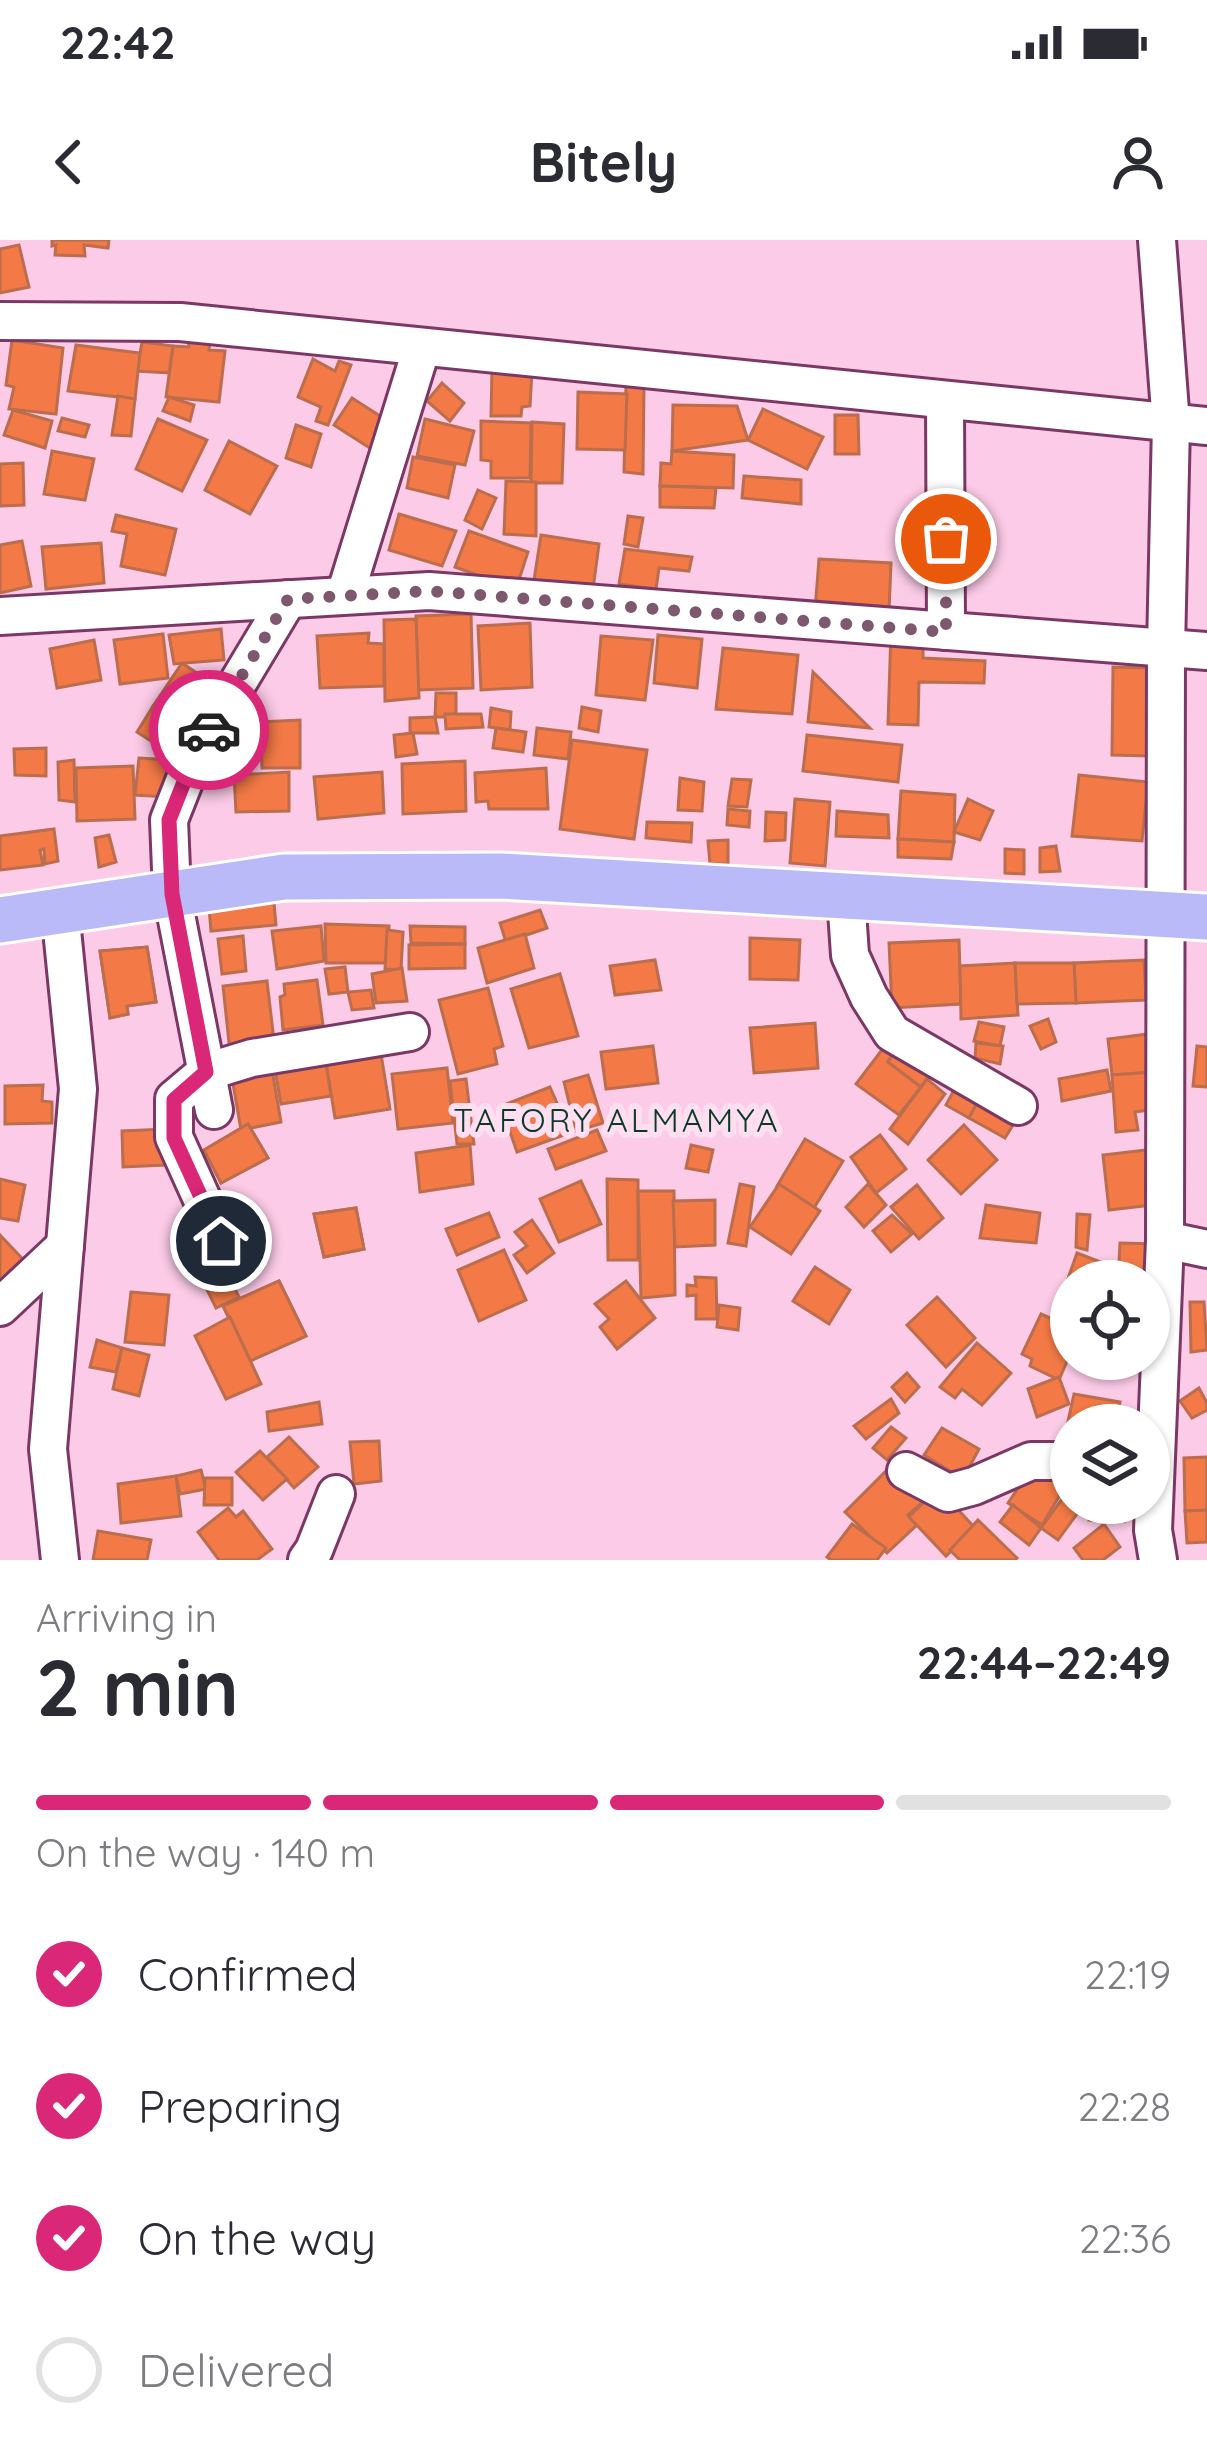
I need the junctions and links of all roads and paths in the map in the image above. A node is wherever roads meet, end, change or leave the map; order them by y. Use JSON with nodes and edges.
{"nodes":[{"id":1,"x":1156,"y":240,"type":"edge"},
{"id":2,"x":0,"y":321,"type":"edge"},
{"id":3,"x":422,"y":347,"type":"junction"},
{"id":4,"x":945,"y":401,"type":"junction"},
{"id":5,"x":1189,"y":425,"type":"edge"},
{"id":6,"x":345,"y":596,"type":"junction"},
{"id":7,"x":288,"y":599,"type":"junction"},
{"id":8,"x":0,"y":616,"type":"edge"},
{"id":9,"x":946,"y":632,"type":"junction"},
{"id":10,"x":1166,"y":649,"type":"junction"},
{"id":11,"x":1207,"y":651,"type":"edge"},
{"id":12,"x":172,"y":894,"type":"junction"},
{"id":13,"x":846,"y":896,"type":"junction"},
{"id":14,"x":60,"y":910,"type":"junction"},
{"id":15,"x":1187,"y":916,"type":"edge"},
{"id":16,"x":0,"y":920,"type":"edge"},
{"id":17,"x":410,"y":1032,"type":"dead end"},
{"id":18,"x":206,"y":1072,"type":"junction"},
{"id":19,"x":1018,"y":1106,"type":"dead end"},
{"id":20,"x":214,"y":1110,"type":"dead end"},
{"id":21,"x":1165,"y":1240,"type":"junction"},
{"id":22,"x":221,"y":1241,"type":"dead end"},
{"id":23,"x":65,"y":1246,"type":"junction"},
{"id":24,"x":1207,"y":1249,"type":"edge"},
{"id":25,"x":0,"y":1307,"type":"edge"},
{"id":26,"x":1156,"y":1404,"type":"edge"},
{"id":27,"x":1050,"y":1461,"type":"edge"},
{"id":28,"x":906,"y":1471,"type":"dead end"},
{"id":29,"x":337,"y":1494,"type":"dead end"},
{"id":30,"x":1153,"y":1524,"type":"edge"},
{"id":31,"x":60,"y":1560,"type":"edge"},
{"id":32,"x":307,"y":1560,"type":"edge"},
{"id":33,"x":1158,"y":1560,"type":"edge"}],
"edges":[{"from":1,"to":5,"type":"street"},
{"from":2,"to":3,"type":"street"},
{"from":3,"to":4,"type":"street"},
{"from":3,"to":6,"type":"street"},
{"from":4,"to":5,"type":"street"},
{"from":4,"to":9,"type":"street"},
{"from":5,"to":10,"type":"street"},
{"from":6,"to":7,"type":"street"},
{"from":6,"to":9,"type":"street"},
{"from":7,"to":8,"type":"street"},
{"from":7,"to":12,"type":"street"},
{"from":9,"to":10,"type":"street"},
{"from":10,"to":11,"type":"street"},
{"from":10,"to":15,"type":"street"},
{"from":12,"to":13,"type":"main road"},
{"from":12,"to":14,"type":"main road"},
{"from":12,"to":18,"type":"street"},
{"from":13,"to":15,"type":"main road"},
{"from":13,"to":19,"type":"street"},
{"from":14,"to":16,"type":"main road"},
{"from":14,"to":23,"type":"street"},
{"from":15,"to":21,"type":"street"},
{"from":17,"to":18,"type":"street"},
{"from":18,"to":20,"type":"street"},
{"from":18,"to":22,"type":"street"},
{"from":21,"to":24,"type":"street"},
{"from":21,"to":26,"type":"street"},
{"from":23,"to":25,"type":"street"},
{"from":23,"to":31,"type":"street"},
{"from":27,"to":28,"type":"street"},
{"from":29,"to":32,"type":"street"},
{"from":30,"to":33,"type":"street"}]}
